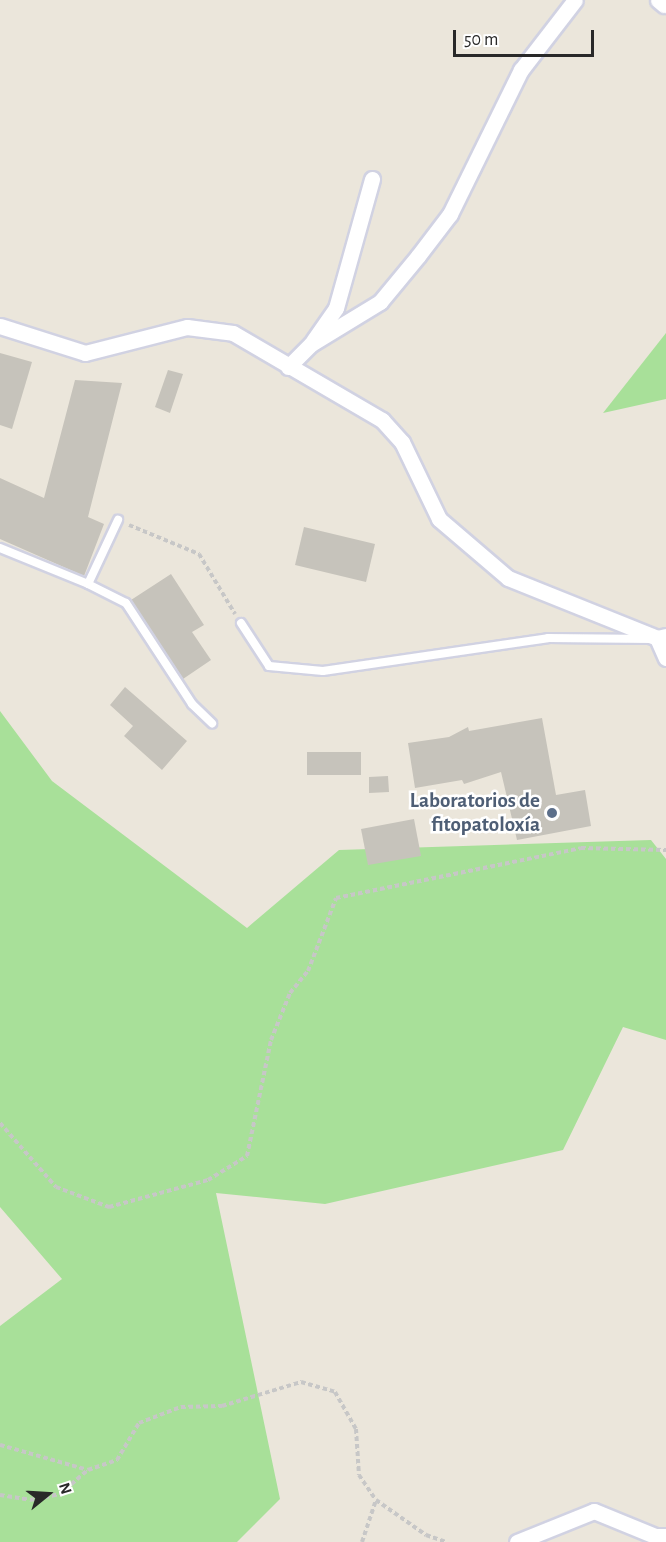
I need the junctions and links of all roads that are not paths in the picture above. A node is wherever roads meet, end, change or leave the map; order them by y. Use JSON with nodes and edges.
{"nodes":[{"id":1,"x":575,"y":0,"type":"edge"},
{"id":2,"x":372,"y":179,"type":"dead end"},
{"id":3,"x":0,"y":326,"type":"edge"},
{"id":4,"x":311,"y":344,"type":"junction"},
{"id":5,"x":288,"y":367,"type":"junction"},
{"id":6,"x":117,"y":520,"type":"road end"},
{"id":7,"x":0,"y":548,"type":"edge"},
{"id":8,"x":88,"y":584,"type":"junction"},
{"id":9,"x":241,"y":623,"type":"road end"},
{"id":10,"x":662,"y":637,"type":"edge"},
{"id":11,"x":666,"y":658,"type":"edge"},
{"id":12,"x":212,"y":723,"type":"dead end"},
{"id":13,"x":666,"y":1536,"type":"edge"},
{"id":14,"x":517,"y":1542,"type":"edge"}],
"edges":[{"from":1,"to":4,"type":"street"},
{"from":2,"to":4,"type":"street"},
{"from":3,"to":5,"type":"street"},
{"from":4,"to":5,"type":"street"},
{"from":5,"to":10,"type":"street"},
{"from":6,"to":8,"type":"lane"},
{"from":7,"to":8,"type":"lane"},
{"from":8,"to":12,"type":"lane"},
{"from":9,"to":10,"type":"lane"},
{"from":10,"to":11,"type":"street"},
{"from":13,"to":14,"type":"street"}]}
